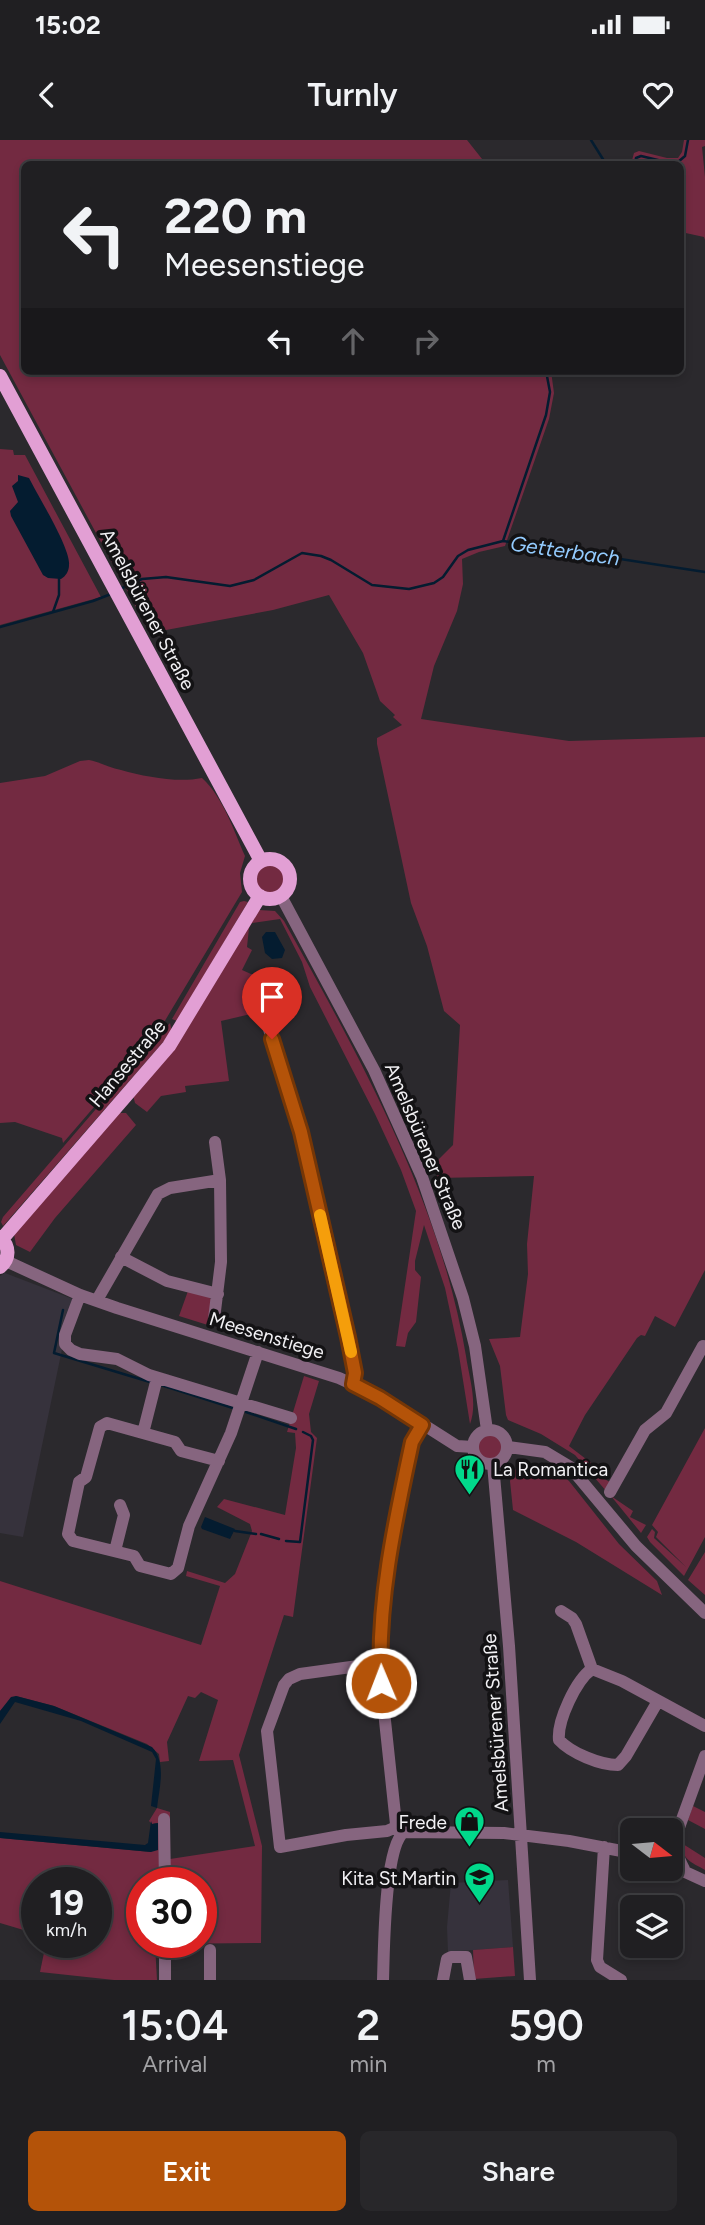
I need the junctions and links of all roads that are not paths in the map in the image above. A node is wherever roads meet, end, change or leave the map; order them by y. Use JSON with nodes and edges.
{"nodes":[{"id":1,"x":0,"y":376,"type":"edge"},
{"id":2,"x":261,"y":861,"type":"junction"},
{"id":3,"x":260,"y":896,"type":"junction"},
{"id":4,"x":281,"y":896,"type":"junction"},
{"id":5,"x":268,"y":1026,"type":"dead end"},
{"id":6,"x":215,"y":1142,"type":"dead end"},
{"id":7,"x":220,"y":1180,"type":"junction"},
{"id":8,"x":1,"y":1238,"type":"edge"},
{"id":9,"x":121,"y":1257,"type":"junction"},
{"id":10,"x":3,"y":1264,"type":"edge"},
{"id":11,"x":80,"y":1294,"type":"junction"},
{"id":12,"x":218,"y":1294,"type":"junction"},
{"id":13,"x":97,"y":1300,"type":"junction"},
{"id":14,"x":214,"y":1319,"type":"dead end"},
{"id":15,"x":704,"y":1345,"type":"edge"},
{"id":16,"x":258,"y":1352,"type":"junction"},
{"id":17,"x":157,"y":1378,"type":"junction"},
{"id":18,"x":353,"y":1384,"type":"junction"},
{"id":19,"x":242,"y":1403,"type":"junction"},
{"id":20,"x":290,"y":1418,"type":"dead end"},
{"id":21,"x":422,"y":1425,"type":"junction"},
{"id":22,"x":487,"y":1430,"type":"junction"},
{"id":23,"x":143,"y":1433,"type":"junction"},
{"id":24,"x":472,"y":1447,"type":"junction"},
{"id":25,"x":508,"y":1447,"type":"junction"},
{"id":26,"x":219,"y":1461,"type":"junction"},
{"id":27,"x":493,"y":1464,"type":"junction"},
{"id":28,"x":611,"y":1492,"type":"dead end"},
{"id":29,"x":121,"y":1505,"type":"dead end"},
{"id":30,"x":115,"y":1552,"type":"junction"},
{"id":31,"x":561,"y":1611,"type":"dead end"},
{"id":32,"x":705,"y":1614,"type":"edge"},
{"id":33,"x":380,"y":1663,"type":"junction"},
{"id":34,"x":592,"y":1669,"type":"junction"},
{"id":35,"x":658,"y":1702,"type":"junction"},
{"id":36,"x":705,"y":1726,"type":"edge"},
{"id":37,"x":705,"y":1756,"type":"edge"},
{"id":38,"x":164,"y":1819,"type":"dead end"},
{"id":39,"x":397,"y":1831,"type":"junction"},
{"id":40,"x":522,"y":1835,"type":"junction"},
{"id":41,"x":604,"y":1847,"type":"junction"},
{"id":42,"x":620,"y":1850,"type":"edge"},
{"id":43,"x":165,"y":1867,"type":"edge"},
{"id":44,"x":684,"y":1869,"type":"joint"},
{"id":45,"x":705,"y":1881,"type":"edge"},
{"id":46,"x":165,"y":1958,"type":"edge"},
{"id":47,"x":210,"y":1958,"type":"edge"},
{"id":48,"x":164,"y":1980,"type":"edge"},
{"id":49,"x":210,"y":1980,"type":"edge"},
{"id":50,"x":383,"y":1980,"type":"edge"},
{"id":51,"x":443,"y":1980,"type":"edge"},
{"id":52,"x":470,"y":1980,"type":"edge"},
{"id":53,"x":530,"y":1980,"type":"edge"},
{"id":54,"x":621,"y":1980,"type":"edge"}],
"edges":[{"from":1,"to":2,"type":"main road","name":"Amelsbürener Straße"},
{"from":2,"to":3,"type":"main road"},
{"from":2,"to":4,"type":"main road"},
{"from":3,"to":4,"type":"main road"},
{"from":3,"to":8,"type":"main road","name":"Hansestraße"},
{"from":4,"to":22,"type":"street","name":"Amelsbürener Straße"},
{"from":5,"to":18,"type":"street"},
{"from":6,"to":7,"type":"street"},
{"from":7,"to":9,"type":"street"},
{"from":7,"to":12,"type":"street"},
{"from":8,"to":10,"type":"main road","name":"Hansestraße"},
{"from":9,"to":12,"type":"street"},
{"from":9,"to":13,"type":"street"},
{"from":10,"to":11,"type":"street","name":"Meesenstiege"},
{"from":11,"to":13,"type":"street","name":"Meesenstiege"},
{"from":11,"to":17,"type":"street"},
{"from":12,"to":14,"type":"street"},
{"from":13,"to":16,"type":"street","name":"Meesenstiege"},
{"from":15,"to":28,"type":"street"},
{"from":16,"to":18,"type":"street","name":"Meesenstiege"},
{"from":16,"to":19,"type":"street"},
{"from":17,"to":19,"type":"street"},
{"from":17,"to":23,"type":"street"},
{"from":18,"to":21,"type":"street","name":"Meesenstiege"},
{"from":19,"to":20,"type":"street"},
{"from":19,"to":26,"type":"street"},
{"from":21,"to":24,"type":"street","name":"Meesenstiege"},
{"from":21,"to":33,"type":"street"},
{"from":22,"to":24,"type":"street"},
{"from":22,"to":25,"type":"street"},
{"from":23,"to":26,"type":"street"},
{"from":23,"to":30,"type":"street"},
{"from":24,"to":27,"type":"street"},
{"from":25,"to":27,"type":"street"},
{"from":25,"to":32,"type":"street"},
{"from":26,"to":30,"type":"street"},
{"from":27,"to":40,"type":"street","name":"Amelsbürener Straße"},
{"from":29,"to":30,"type":"street"},
{"from":31,"to":34,"type":"street"},
{"from":33,"to":39,"type":"street"},
{"from":33,"to":39,"type":"street"},
{"from":34,"to":35,"type":"street"},
{"from":34,"to":35,"type":"street"},
{"from":35,"to":36,"type":"street"},
{"from":37,"to":44,"type":"street"},
{"from":38,"to":43,"type":"street"},
{"from":39,"to":40,"type":"street"},
{"from":39,"to":50,"type":"street"},
{"from":40,"to":41,"type":"street"},
{"from":40,"to":53,"type":"street","name":"Amelsbürener Straße"},
{"from":41,"to":42,"type":"street"},
{"from":41,"to":54,"type":"street"},
{"from":44,"to":45,"type":"street"},
{"from":46,"to":48,"type":"street"},
{"from":47,"to":49,"type":"street"},
{"from":51,"to":52,"type":"street"}]}
